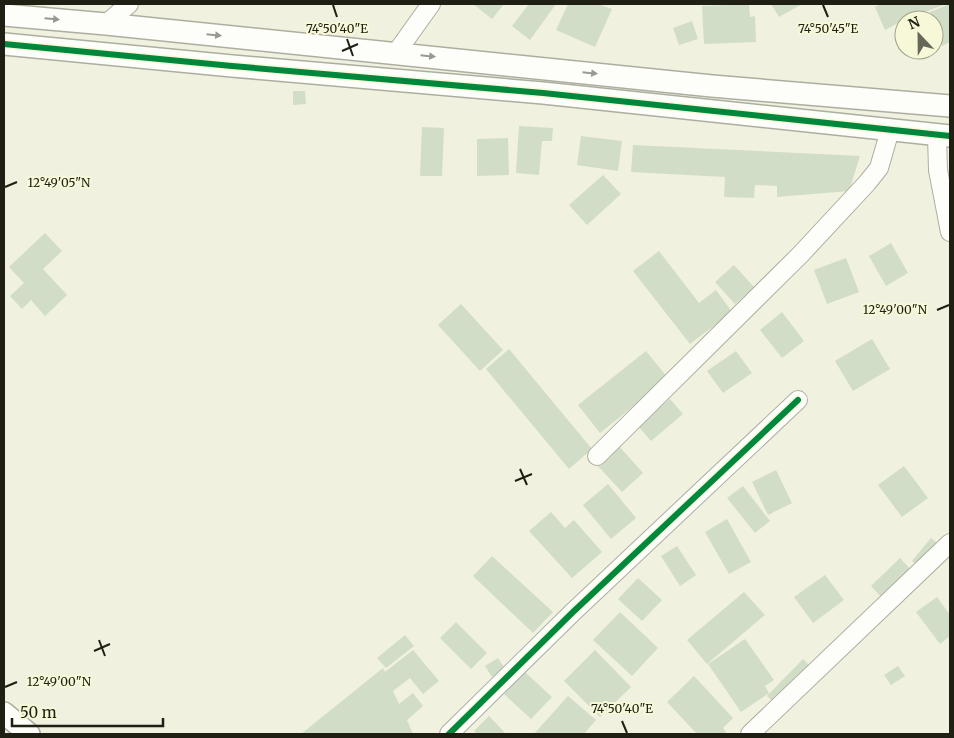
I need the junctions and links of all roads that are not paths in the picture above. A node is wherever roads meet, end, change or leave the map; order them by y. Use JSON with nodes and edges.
{"nodes":[{"id":1,"x":129,"y":4,"type":"edge"},
{"id":2,"x":431,"y":4,"type":"edge"},
{"id":3,"x":4,"y":16,"type":"edge"},
{"id":4,"x":106,"y":24,"type":"junction"},
{"id":5,"x":4,"y":44,"type":"edge"},
{"id":6,"x":396,"y":53,"type":"junction"},
{"id":7,"x":712,"y":86,"type":"junction"},
{"id":8,"x":950,"y":106,"type":"edge"},
{"id":9,"x":707,"y":110,"type":"junction"},
{"id":10,"x":890,"y":130,"type":"junction"},
{"id":11,"x":944,"y":136,"type":"edge"},
{"id":12,"x":950,"y":232,"type":"edge"},
{"id":13,"x":798,"y":400,"type":"dead end"},
{"id":14,"x":597,"y":456,"type":"dead end"},
{"id":15,"x":950,"y":544,"type":"edge"},
{"id":16,"x":4,"y":713,"type":"edge"},
{"id":17,"x":29,"y":734,"type":"edge"},
{"id":18,"x":450,"y":734,"type":"edge"},
{"id":19,"x":750,"y":734,"type":"edge"}],
"edges":[{"from":1,"to":4,"type":"street"},
{"from":2,"to":6,"type":"street"},
{"from":3,"to":4,"type":"street","one_way":true},
{"from":4,"to":6,"type":"street","one_way":true},
{"from":5,"to":9,"type":"street"},
{"from":6,"to":7,"type":"street","one_way":true},
{"from":7,"to":8,"type":"street"},
{"from":7,"to":9,"type":"street"},
{"from":9,"to":10,"type":"street"},
{"from":10,"to":11,"type":"street"},
{"from":10,"to":14,"type":"street"},
{"from":11,"to":12,"type":"street"},
{"from":13,"to":18,"type":"street"},
{"from":15,"to":19,"type":"street"},
{"from":16,"to":17,"type":"street"}]}
